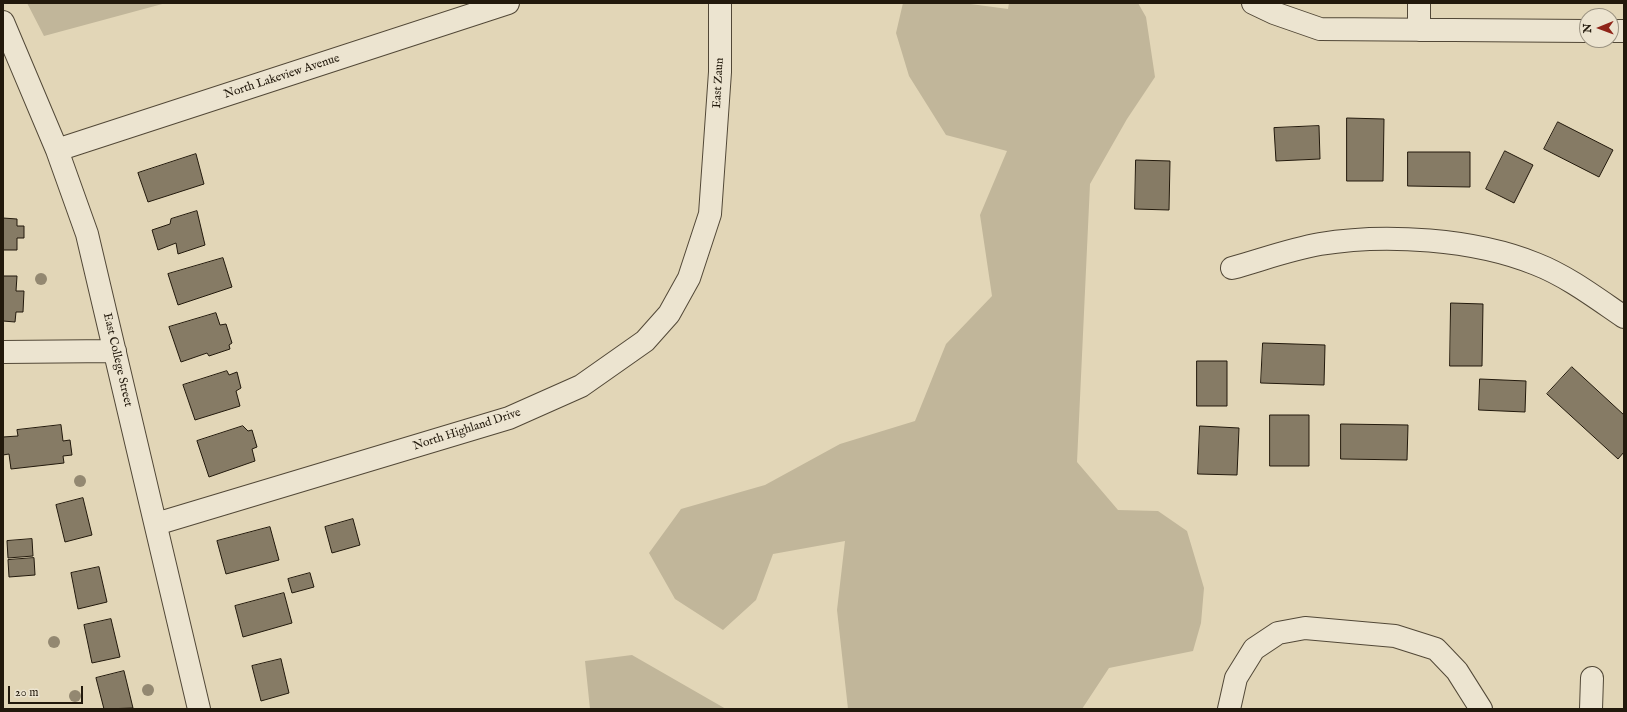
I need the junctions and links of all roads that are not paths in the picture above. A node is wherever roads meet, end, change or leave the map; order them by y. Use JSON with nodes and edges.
{"nodes":[{"id":1,"x":508,"y":3,"type":"edge"},
{"id":2,"x":720,"y":3,"type":"edge"},
{"id":3,"x":1253,"y":3,"type":"edge"},
{"id":4,"x":1419,"y":3,"type":"edge"},
{"id":5,"x":3,"y":22,"type":"edge"},
{"id":6,"x":1419,"y":30,"type":"junction"},
{"id":7,"x":1579,"y":31,"type":"edge"},
{"id":8,"x":57,"y":150,"type":"junction"},
{"id":9,"x":714,"y":162,"type":"joint"},
{"id":10,"x":1232,"y":268,"type":"dead end"},
{"id":11,"x":1624,"y":317,"type":"edge"},
{"id":12,"x":115,"y":351,"type":"junction"},
{"id":13,"x":3,"y":352,"type":"edge"},
{"id":14,"x":156,"y":524,"type":"junction"},
{"id":15,"x":1592,"y":678,"type":"dead end"},
{"id":16,"x":199,"y":709,"type":"edge"},
{"id":17,"x":1229,"y":709,"type":"edge"},
{"id":18,"x":1481,"y":709,"type":"edge"},
{"id":19,"x":1591,"y":709,"type":"edge"}],
"edges":[{"from":1,"to":8,"type":"street","name":"North Lakeview Avenue"},
{"from":2,"to":9,"type":"street","name":"East Zaun"},
{"from":3,"to":6,"type":"street"},
{"from":4,"to":6,"type":"street"},
{"from":5,"to":8,"type":"street","name":"East College Street"},
{"from":6,"to":7,"type":"street"},
{"from":8,"to":12,"type":"street","name":"East College Street"},
{"from":9,"to":14,"type":"street","name":"North Highland Drive"},
{"from":10,"to":11,"type":"street"},
{"from":12,"to":13,"type":"street"},
{"from":12,"to":14,"type":"street","name":"East College Street"},
{"from":14,"to":16,"type":"street","name":"East College Street"},
{"from":15,"to":19,"type":"street"},
{"from":17,"to":18,"type":"street"}]}
